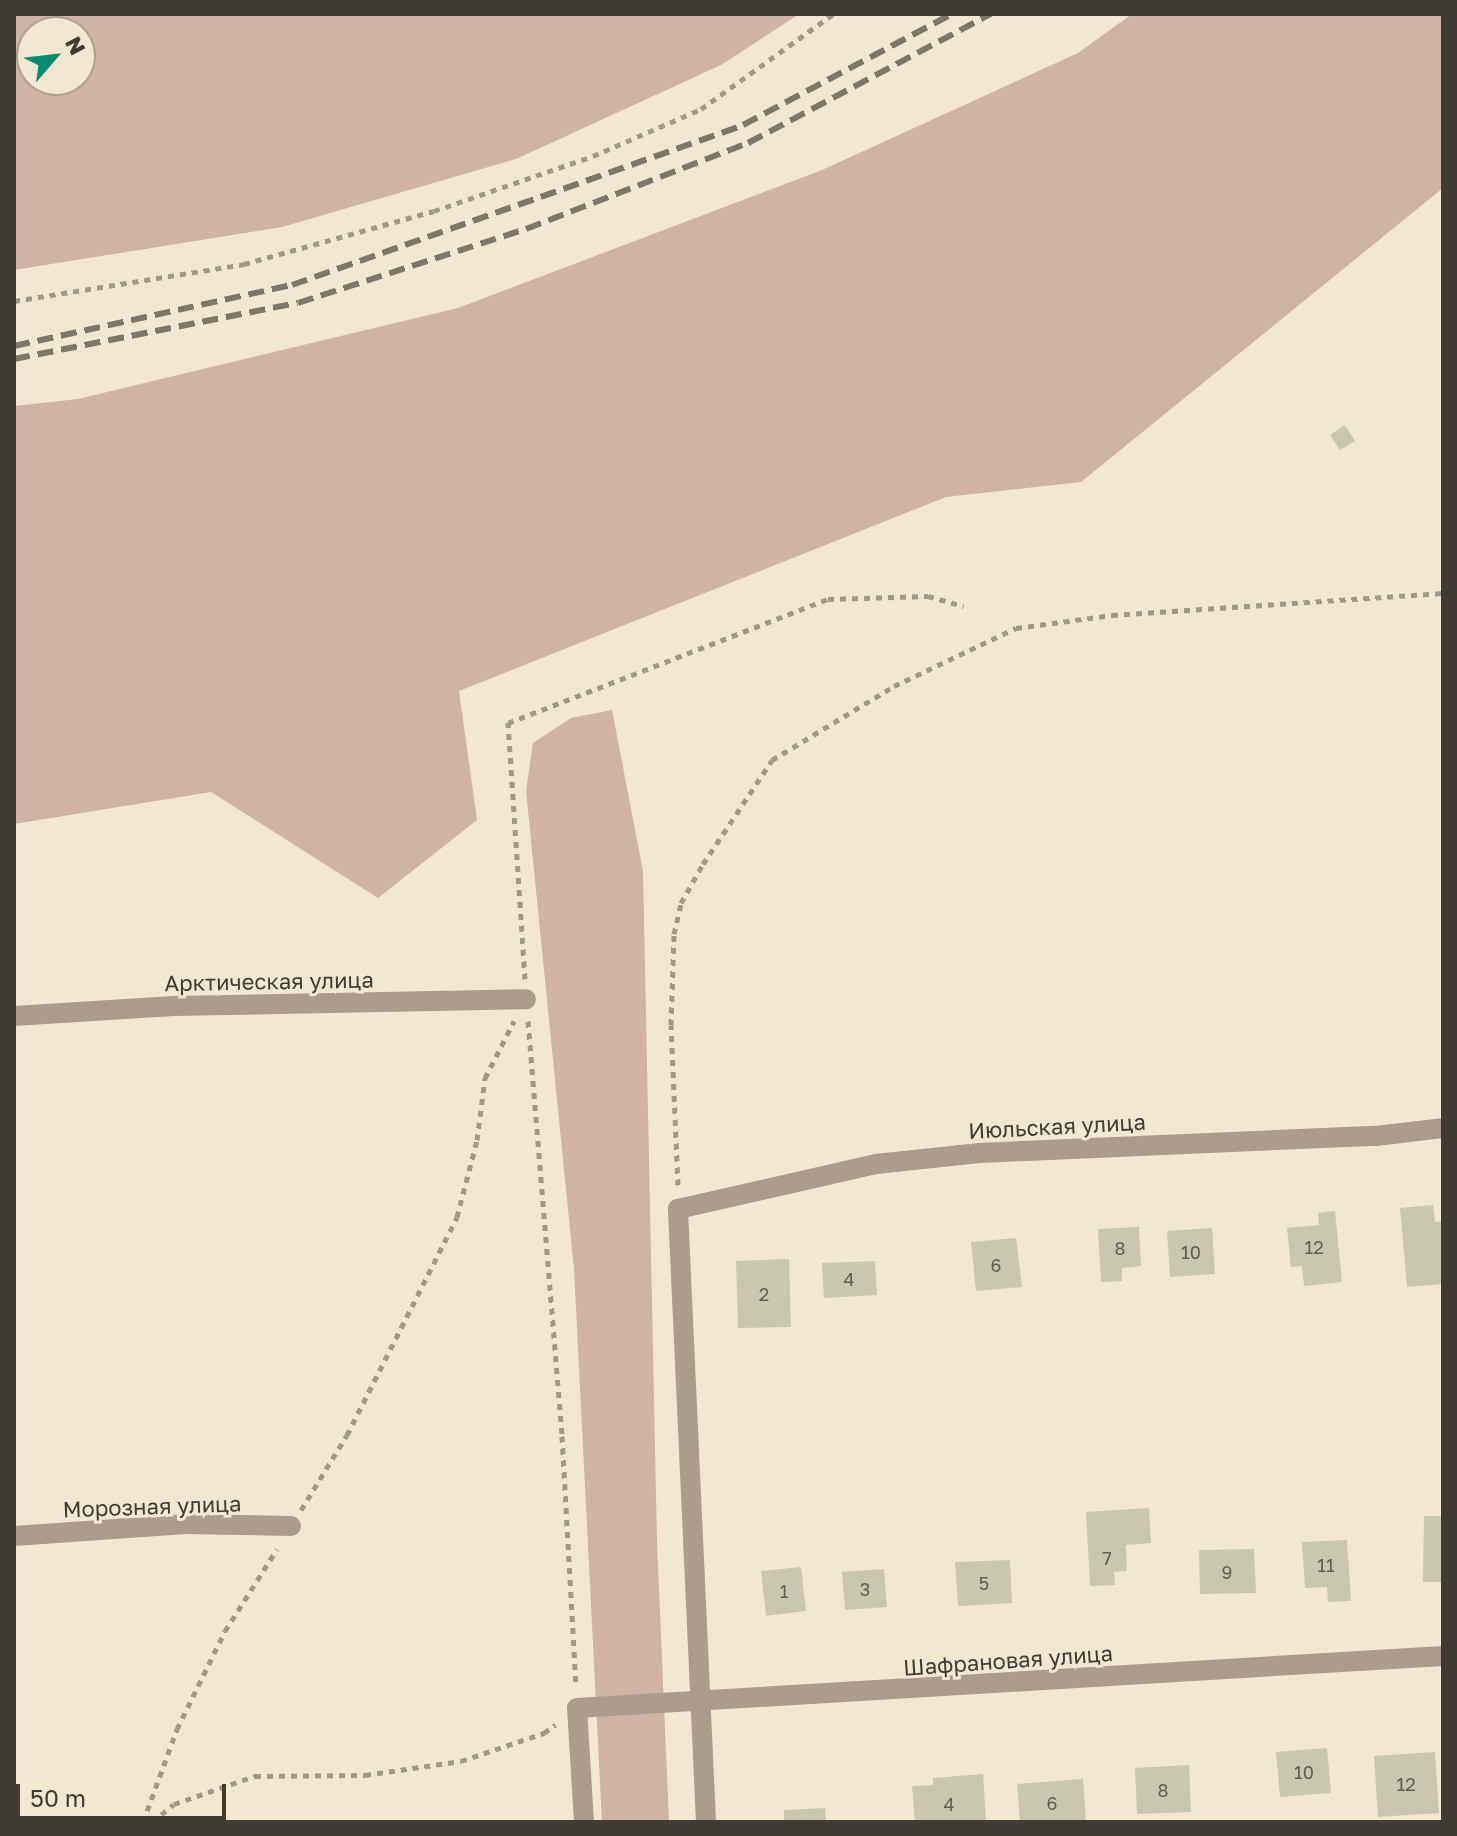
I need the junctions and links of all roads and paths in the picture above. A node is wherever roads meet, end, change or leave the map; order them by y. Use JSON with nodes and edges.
{"nodes":[{"id":1,"x":833,"y":14,"type":"edge"},
{"id":2,"x":14,"y":301,"type":"edge"},
{"id":3,"x":1443,"y":593,"type":"edge"},
{"id":4,"x":964,"y":606,"type":"dead end"},
{"id":5,"x":526,"y":999,"type":"junction"},
{"id":6,"x":14,"y":1016,"type":"edge"},
{"id":7,"x":1443,"y":1128,"type":"edge"},
{"id":8,"x":678,"y":1209,"type":"junction"},
{"id":9,"x":291,"y":1526,"type":"junction"},
{"id":10,"x":14,"y":1536,"type":"edge"},
{"id":11,"x":1443,"y":1656,"type":"edge"},
{"id":12,"x":703,"y":1703,"type":"junction"},
{"id":13,"x":577,"y":1708,"type":"junction"},
{"id":14,"x":143,"y":1822,"type":"edge"},
{"id":15,"x":152,"y":1822,"type":"edge"},
{"id":16,"x":584,"y":1822,"type":"edge"},
{"id":17,"x":706,"y":1822,"type":"edge"}],
"edges":[{"from":1,"to":2,"type":"path"},
{"from":3,"to":8,"type":"path"},
{"from":4,"to":5,"type":"path"},
{"from":5,"to":6,"type":"street","name":"Арктическая улица"},
{"from":5,"to":9,"type":"path"},
{"from":5,"to":13,"type":"path"},
{"from":7,"to":8,"type":"street","name":"Июльская улица"},
{"from":8,"to":12,"type":"street"},
{"from":9,"to":10,"type":"street","name":"Морозная улица"},
{"from":9,"to":14,"type":"path"},
{"from":11,"to":12,"type":"street","name":"Шафрановая улица"},
{"from":12,"to":13,"type":"street","name":"Шафрановая улица"},
{"from":12,"to":17,"type":"street"},
{"from":13,"to":15,"type":"path"},
{"from":13,"to":16,"type":"street"}]}
